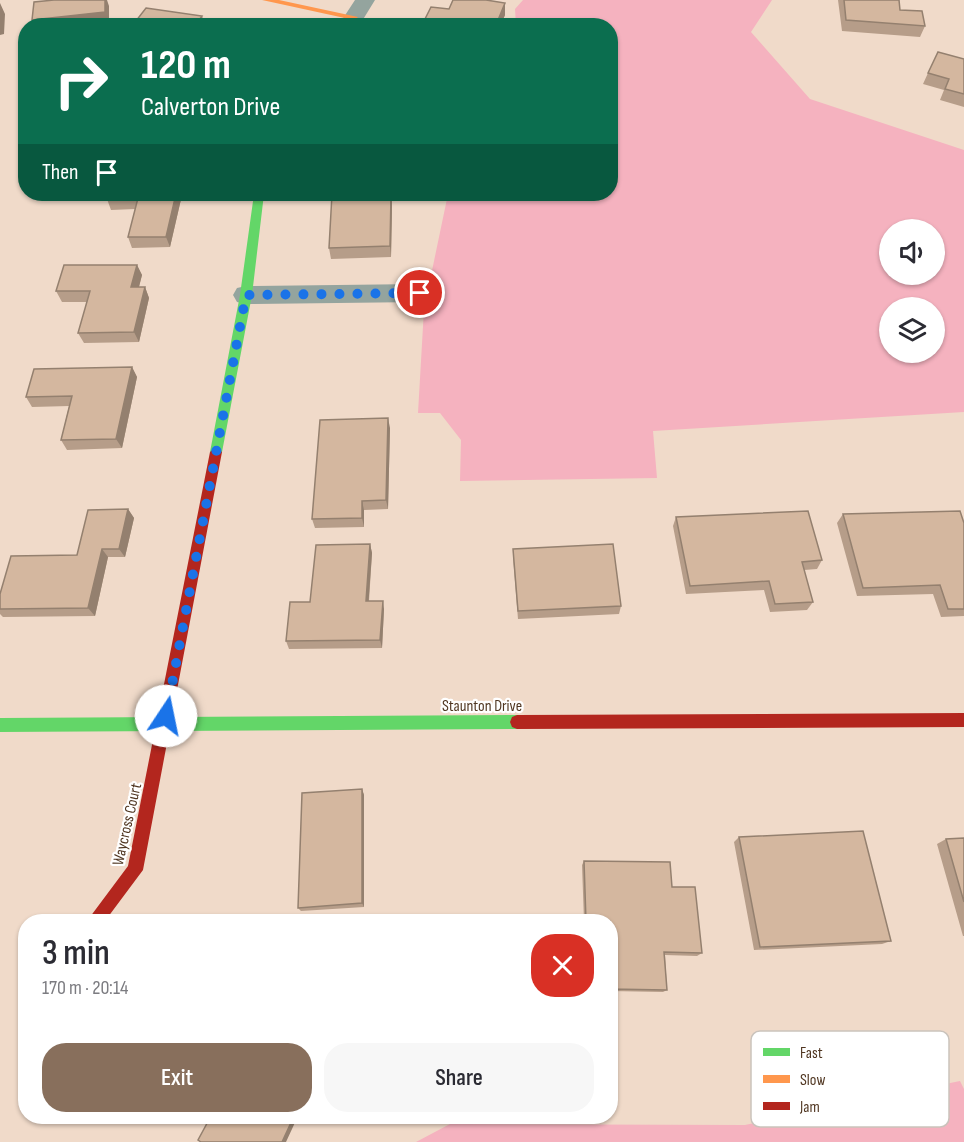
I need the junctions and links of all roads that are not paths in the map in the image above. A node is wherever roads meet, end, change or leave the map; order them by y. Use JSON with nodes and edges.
{"nodes":[{"id":1,"x":266,"y":0,"type":"edge"},
{"id":2,"x":356,"y":14,"type":"edge"},
{"id":3,"x":258,"y":201,"type":"edge"},
{"id":4,"x":420,"y":293,"type":"dead end"},
{"id":5,"x":246,"y":295,"type":"junction"},
{"id":6,"x":964,"y":720,"type":"edge"},
{"id":7,"x":165,"y":723,"type":"junction"},
{"id":8,"x":0,"y":725,"type":"edge"},
{"id":9,"x":100,"y":914,"type":"edge"}],
"edges":[{"from":1,"to":2,"type":"street"},
{"from":3,"to":5,"type":"street","name":"Waycross Court"},
{"from":4,"to":5,"type":"street"},
{"from":5,"to":7,"type":"street","name":"Waycross Court"},
{"from":6,"to":7,"type":"street","name":"Staunton Drive"},
{"from":7,"to":8,"type":"street","name":"Staunton Drive"},
{"from":7,"to":9,"type":"street","name":"Waycross Court"}]}
